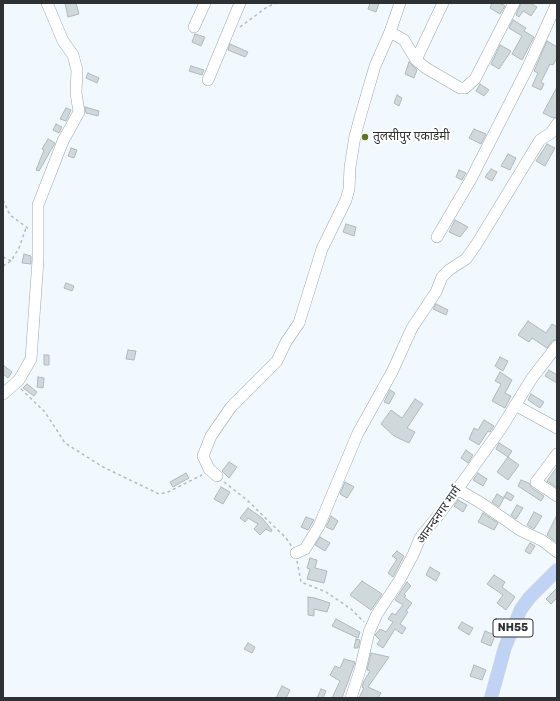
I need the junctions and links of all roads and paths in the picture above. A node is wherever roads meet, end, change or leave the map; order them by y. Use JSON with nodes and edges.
{"nodes":[{"id":1,"x":47,"y":3,"type":"edge"},
{"id":2,"x":206,"y":3,"type":"edge"},
{"id":3,"x":240,"y":3,"type":"edge"},
{"id":4,"x":277,"y":3,"type":"edge"},
{"id":5,"x":400,"y":3,"type":"edge"},
{"id":6,"x":443,"y":3,"type":"edge"},
{"id":7,"x":514,"y":3,"type":"edge"},
{"id":8,"x":557,"y":3,"type":"edge"},
{"id":9,"x":194,"y":27,"type":"dead end"},
{"id":10,"x":390,"y":32,"type":"junction"},
{"id":11,"x":225,"y":36,"type":"junction"},
{"id":12,"x":416,"y":60,"type":"junction"},
{"id":13,"x":208,"y":80,"type":"dead end"},
{"id":14,"x":557,"y":124,"type":"edge"},
{"id":15,"x":3,"y":200,"type":"edge"},
{"id":16,"x":32,"y":229,"type":"junction"},
{"id":17,"x":437,"y":237,"type":"dead end"},
{"id":18,"x":3,"y":257,"type":"edge"},
{"id":19,"x":11,"y":261,"type":"junction"},
{"id":20,"x":3,"y":266,"type":"edge"},
{"id":21,"x":557,"y":346,"type":"edge"},
{"id":22,"x":15,"y":384,"type":"junction"},
{"id":23,"x":3,"y":394,"type":"edge"},
{"id":24,"x":515,"y":406,"type":"junction"},
{"id":25,"x":557,"y":428,"type":"edge"},
{"id":26,"x":557,"y":454,"type":"edge"},
{"id":27,"x":217,"y":476,"type":"junction"},
{"id":28,"x":457,"y":489,"type":"junction"},
{"id":29,"x":557,"y":496,"type":"edge"},
{"id":30,"x":557,"y":552,"type":"edge"},
{"id":31,"x":296,"y":553,"type":"junction"},
{"id":32,"x":557,"y":570,"type":"edge"},
{"id":33,"x":369,"y":632,"type":"junction"},
{"id":34,"x":351,"y":698,"type":"edge"},
{"id":35,"x":491,"y":698,"type":"edge"}],
"edges":[{"from":1,"to":16,"type":"street"},
{"from":2,"to":9,"type":"street"},
{"from":3,"to":11,"type":"street"},
{"from":4,"to":11,"type":"path"},
{"from":5,"to":10,"type":"street"},
{"from":6,"to":12,"type":"street"},
{"from":7,"to":12,"type":"street"},
{"from":8,"to":17,"type":"street"},
{"from":10,"to":12,"type":"street"},
{"from":10,"to":27,"type":"street"},
{"from":11,"to":13,"type":"street"},
{"from":14,"to":31,"type":"street"},
{"from":15,"to":16,"type":"path"},
{"from":16,"to":19,"type":"path"},
{"from":16,"to":22,"type":"street"},
{"from":18,"to":19,"type":"path"},
{"from":19,"to":20,"type":"path"},
{"from":21,"to":24,"type":"street","name":"आनन्दनगर मार्ग"},
{"from":22,"to":23,"type":"street"},
{"from":22,"to":27,"type":"path"},
{"from":24,"to":25,"type":"street"},
{"from":24,"to":28,"type":"street","name":"आनन्दनगर मार्ग"},
{"from":26,"to":29,"type":"street"},
{"from":27,"to":31,"type":"path"},
{"from":28,"to":30,"type":"street"},
{"from":28,"to":33,"type":"street","name":"आनन्दनगर मार्ग"},
{"from":31,"to":33,"type":"path"},
{"from":32,"to":35,"type":"main road","number":"NH55"},
{"from":33,"to":34,"type":"street","name":"आनन्दनगर मार्ग"}]}
